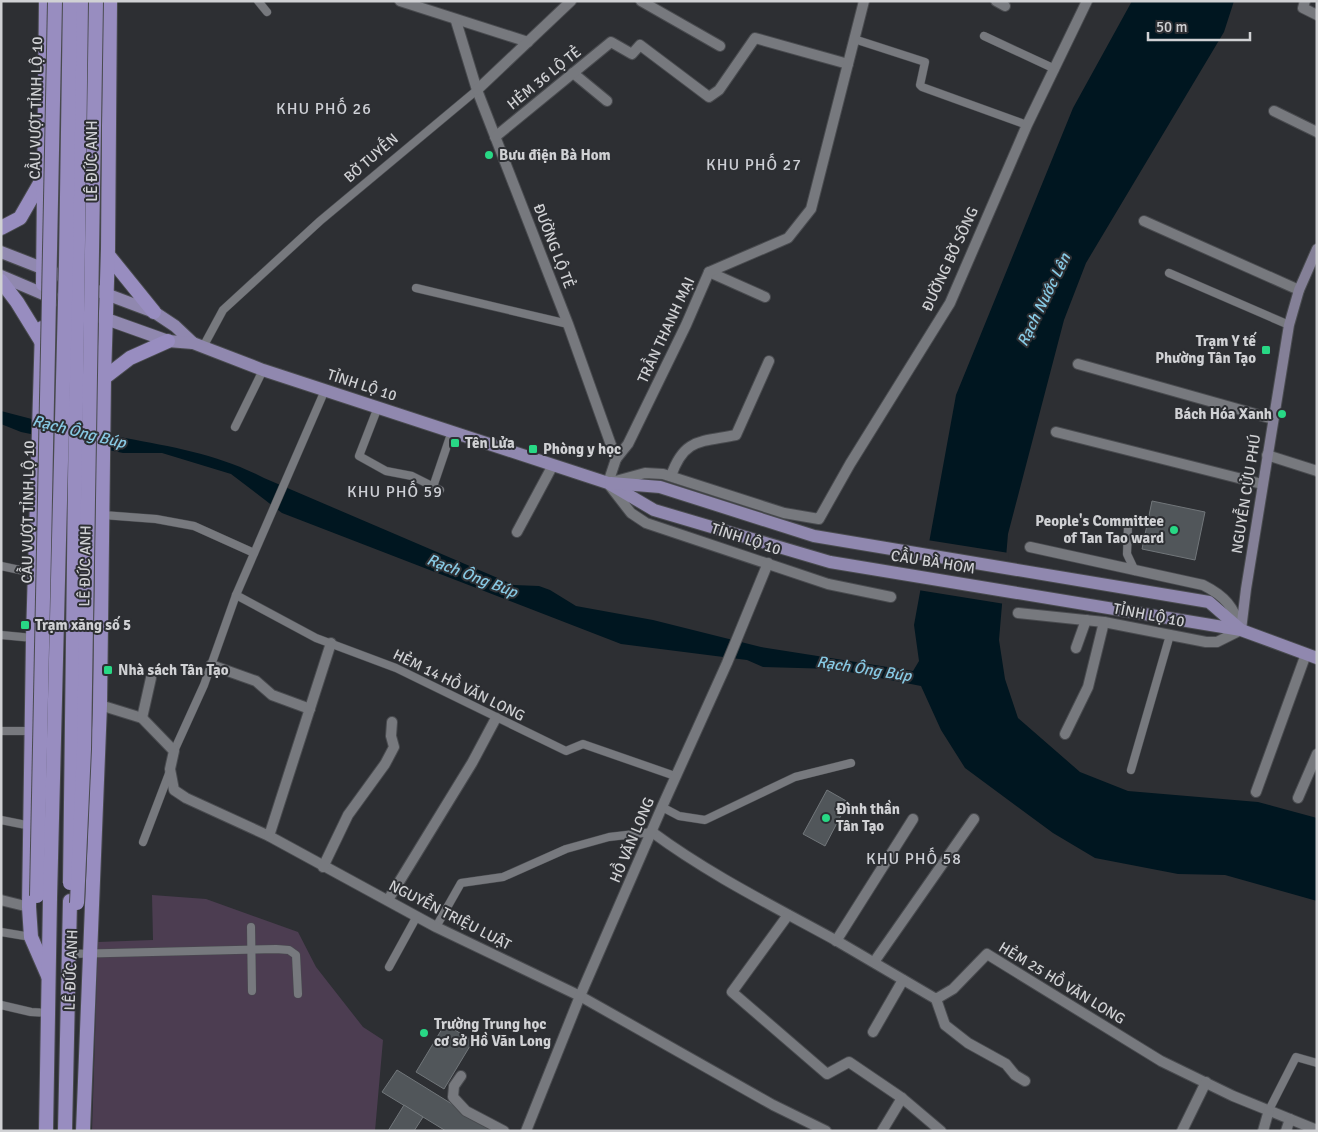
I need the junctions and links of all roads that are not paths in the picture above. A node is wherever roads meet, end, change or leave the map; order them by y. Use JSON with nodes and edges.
{"nodes":[{"id":1,"x":46,"y":1,"type":"edge"},
{"id":2,"x":54,"y":1,"type":"edge"},
{"id":3,"x":70,"y":1,"type":"edge"},
{"id":4,"x":81,"y":1,"type":"edge"},
{"id":5,"x":96,"y":1,"type":"edge"},
{"id":6,"x":110,"y":1,"type":"edge"},
{"id":7,"x":258,"y":1,"type":"edge"},
{"id":8,"x":400,"y":1,"type":"edge"},
{"id":9,"x":571,"y":1,"type":"edge"},
{"id":10,"x":641,"y":1,"type":"edge"},
{"id":11,"x":864,"y":1,"type":"edge"},
{"id":12,"x":1087,"y":1,"type":"edge"},
{"id":13,"x":1305,"y":1,"type":"edge"},
{"id":14,"x":267,"y":12,"type":"dead end"},
{"id":15,"x":1317,"y":15,"type":"edge"},
{"id":16,"x":456,"y":21,"type":"junction"},
{"id":17,"x":984,"y":36,"type":"dead end"},
{"id":18,"x":854,"y":39,"type":"junction"},
{"id":19,"x":46,"y":42,"type":"junction"},
{"id":20,"x":528,"y":42,"type":"junction"},
{"id":21,"x":109,"y":44,"type":"junction"},
{"id":22,"x":720,"y":46,"type":"dead end"},
{"id":23,"x":848,"y":64,"type":"junction"},
{"id":24,"x":1055,"y":69,"type":"junction"},
{"id":25,"x":573,"y":73,"type":"junction"},
{"id":26,"x":477,"y":90,"type":"junction"},
{"id":27,"x":606,"y":101,"type":"dead end"},
{"id":28,"x":1274,"y":111,"type":"dead end"},
{"id":29,"x":1027,"y":125,"type":"junction"},
{"id":30,"x":1317,"y":132,"type":"edge"},
{"id":31,"x":496,"y":137,"type":"junction"},
{"id":32,"x":109,"y":172,"type":"junction"},
{"id":33,"x":44,"y":173,"type":"junction"},
{"id":34,"x":1144,"y":221,"type":"dead end"},
{"id":35,"x":1,"y":228,"type":"edge"},
{"id":36,"x":1317,"y":249,"type":"edge"},
{"id":37,"x":1,"y":252,"type":"edge"},
{"id":38,"x":108,"y":255,"type":"junction"},
{"id":39,"x":43,"y":268,"type":"junction"},
{"id":40,"x":709,"y":272,"type":"junction"},
{"id":41,"x":1168,"y":273,"type":"dead end"},
{"id":42,"x":1,"y":276,"type":"edge"},
{"id":43,"x":1,"y":281,"type":"edge"},
{"id":44,"x":416,"y":288,"type":"dead end"},
{"id":45,"x":1299,"y":290,"type":"junction"},
{"id":46,"x":43,"y":294,"type":"junction"},
{"id":47,"x":107,"y":294,"type":"junction"},
{"id":48,"x":765,"y":298,"type":"dead end"},
{"id":49,"x":154,"y":312,"type":"junction"},
{"id":50,"x":106,"y":319,"type":"junction"},
{"id":51,"x":568,"y":324,"type":"junction"},
{"id":52,"x":1289,"y":325,"type":"junction"},
{"id":53,"x":168,"y":341,"type":"junction"},
{"id":54,"x":41,"y":343,"type":"junction"},
{"id":55,"x":198,"y":345,"type":"junction"},
{"id":56,"x":769,"y":361,"type":"dead end"},
{"id":57,"x":1078,"y":364,"type":"dead end"},
{"id":58,"x":40,"y":370,"type":"junction"},
{"id":59,"x":263,"y":370,"type":"junction"},
{"id":60,"x":104,"y":378,"type":"junction"},
{"id":61,"x":325,"y":390,"type":"junction"},
{"id":62,"x":378,"y":407,"type":"junction"},
{"id":63,"x":1273,"y":419,"type":"junction"},
{"id":64,"x":235,"y":427,"type":"dead end"},
{"id":65,"x":452,"y":432,"type":"junction"},
{"id":66,"x":1056,"y":432,"type":"dead end"},
{"id":67,"x":1267,"y":455,"type":"junction"},
{"id":68,"x":616,"y":459,"type":"junction"},
{"id":69,"x":553,"y":465,"type":"junction"},
{"id":70,"x":1317,"y":471,"type":"edge"},
{"id":71,"x":671,"y":476,"type":"junction"},
{"id":72,"x":608,"y":483,"type":"junction"},
{"id":73,"x":1262,"y":484,"type":"junction"},
{"id":74,"x":660,"y":487,"type":"joint"},
{"id":75,"x":36,"y":506,"type":"junction"},
{"id":76,"x":654,"y":510,"type":"joint"},
{"id":77,"x":103,"y":515,"type":"junction"},
{"id":78,"x":1128,"y":526,"type":"dead end"},
{"id":79,"x":517,"y":532,"type":"dead end"},
{"id":80,"x":1030,"y":547,"type":"dead end"},
{"id":81,"x":254,"y":553,"type":"junction"},
{"id":82,"x":768,"y":563,"type":"junction"},
{"id":83,"x":1,"y":566,"type":"edge"},
{"id":84,"x":1135,"y":571,"type":"junction"},
{"id":85,"x":34,"y":573,"type":"junction"},
{"id":86,"x":236,"y":595,"type":"junction"},
{"id":87,"x":891,"y":597,"type":"dead end"},
{"id":88,"x":1018,"y":613,"type":"dead end"},
{"id":89,"x":1086,"y":620,"type":"junction"},
{"id":90,"x":1104,"y":622,"type":"junction"},
{"id":91,"x":1241,"y":630,"type":"junction"},
{"id":92,"x":1,"y":635,"type":"edge"},
{"id":93,"x":1170,"y":635,"type":"junction"},
{"id":94,"x":33,"y":638,"type":"junction"},
{"id":95,"x":332,"y":644,"type":"junction"},
{"id":96,"x":1076,"y":648,"type":"dead end"},
{"id":97,"x":1311,"y":656,"type":"edge"},
{"id":98,"x":211,"y":665,"type":"junction"},
{"id":99,"x":151,"y":678,"type":"dead end"},
{"id":100,"x":100,"y":705,"type":"junction"},
{"id":101,"x":310,"y":709,"type":"junction"},
{"id":102,"x":142,"y":718,"type":"junction"},
{"id":103,"x":496,"y":718,"type":"junction"},
{"id":104,"x":392,"y":722,"type":"dead end"},
{"id":105,"x":1,"y":731,"type":"edge"},
{"id":106,"x":32,"y":731,"type":"junction"},
{"id":107,"x":1065,"y":734,"type":"dead end"},
{"id":108,"x":174,"y":751,"type":"junction"},
{"id":109,"x":1317,"y":754,"type":"edge"},
{"id":110,"x":851,"y":763,"type":"dead end"},
{"id":111,"x":170,"y":769,"type":"junction"},
{"id":112,"x":1131,"y":770,"type":"dead end"},
{"id":113,"x":676,"y":776,"type":"junction"},
{"id":114,"x":1256,"y":792,"type":"dead end"},
{"id":115,"x":1298,"y":798,"type":"dead end"},
{"id":116,"x":662,"y":807,"type":"junction"},
{"id":117,"x":913,"y":819,"type":"dead end"},
{"id":118,"x":974,"y":819,"type":"dead end"},
{"id":119,"x":1,"y":820,"type":"edge"},
{"id":120,"x":30,"y":826,"type":"junction"},
{"id":121,"x":652,"y":832,"type":"junction"},
{"id":122,"x":269,"y":836,"type":"junction"},
{"id":123,"x":143,"y":842,"type":"dead end"},
{"id":124,"x":323,"y":867,"type":"junction"},
{"id":125,"x":1,"y":900,"type":"edge"},
{"id":126,"x":39,"y":900,"type":"junction"},
{"id":127,"x":388,"y":900,"type":"junction"},
{"id":128,"x":74,"y":902,"type":"junction"},
{"id":129,"x":90,"y":912,"type":"junction"},
{"id":130,"x":417,"y":916,"type":"junction"},
{"id":131,"x":788,"y":916,"type":"junction"},
{"id":132,"x":252,"y":927,"type":"dead end"},
{"id":133,"x":436,"y":927,"type":"junction"},
{"id":134,"x":1,"y":932,"type":"edge"},
{"id":135,"x":31,"y":937,"type":"junction"},
{"id":136,"x":836,"y":940,"type":"junction"},
{"id":137,"x":251,"y":949,"type":"junction"},
{"id":138,"x":69,"y":954,"type":"junction"},
{"id":139,"x":88,"y":954,"type":"junction"},
{"id":140,"x":874,"y":962,"type":"junction"},
{"id":141,"x":389,"y":967,"type":"dead end"},
{"id":142,"x":48,"y":976,"type":"junction"},
{"id":143,"x":903,"y":980,"type":"junction"},
{"id":144,"x":252,"y":991,"type":"dead end"},
{"id":145,"x":298,"y":994,"type":"dead end"},
{"id":146,"x":580,"y":996,"type":"junction"},
{"id":147,"x":936,"y":999,"type":"junction"},
{"id":148,"x":1,"y":1005,"type":"edge"},
{"id":149,"x":48,"y":1013,"type":"junction"},
{"id":150,"x":872,"y":1032,"type":"dead end"},
{"id":151,"x":67,"y":1058,"type":"junction"},
{"id":152,"x":1317,"y":1063,"type":"edge"},
{"id":153,"x":460,"y":1076,"type":"dead end"},
{"id":154,"x":1025,"y":1081,"type":"dead end"},
{"id":155,"x":1206,"y":1082,"type":"junction"},
{"id":156,"x":902,"y":1098,"type":"junction"},
{"id":157,"x":46,"y":1102,"type":"junction"},
{"id":158,"x":1269,"y":1110,"type":"junction"},
{"id":159,"x":1290,"y":1119,"type":"junction"},
{"id":160,"x":1317,"y":1130,"type":"edge"},
{"id":161,"x":39,"y":1131,"type":"edge"},
{"id":162,"x":46,"y":1131,"type":"edge"},
{"id":163,"x":65,"y":1131,"type":"edge"},
{"id":164,"x":83,"y":1131,"type":"edge"},
{"id":165,"x":504,"y":1131,"type":"edge"},
{"id":166,"x":526,"y":1131,"type":"edge"},
{"id":167,"x":826,"y":1131,"type":"edge"},
{"id":168,"x":882,"y":1131,"type":"edge"},
{"id":169,"x":941,"y":1131,"type":"edge"},
{"id":170,"x":1182,"y":1131,"type":"edge"},
{"id":171,"x":1263,"y":1131,"type":"edge"},
{"id":172,"x":1286,"y":1131,"type":"edge"}],
"edges":[{"from":1,"to":19,"type":"highway"},
{"from":2,"to":126,"type":"highway","name":"CẦU VƯỢT TỈNH LỘ 10","bridge":true},
{"from":3,"to":126,"type":"highway","name":"CẦU VƯỢT TỈNH LỘ 10","bridge":true},
{"from":4,"to":128,"type":"highway","bridge":true},
{"from":5,"to":128,"type":"highway","bridge":true},
{"from":6,"to":21,"type":"highway","name":"LÊ ĐỨC ANH"},
{"from":7,"to":14,"type":"lane"},
{"from":8,"to":16,"type":"street"},
{"from":9,"to":20,"type":"street","name":"BỜ TUYẾN"},
{"from":10,"to":22,"type":"street"},
{"from":11,"to":18,"type":"street","name":"TRẦN THANH MẠI"},
{"from":12,"to":24,"type":"street","name":"ĐƯỜNG BỜ SÔNG"},
{"from":13,"to":15,"type":"street"},
{"from":16,"to":20,"type":"street"},
{"from":16,"to":26,"type":"street","name":"ĐƯỜNG LỘ TẺ"},
{"from":17,"to":24,"type":"lane"},
{"from":18,"to":23,"type":"street","name":"TRẦN THANH MẠI"},
{"from":18,"to":29,"type":"lane"},
{"from":19,"to":21,"type":"highway"},
{"from":19,"to":33,"type":"highway"},
{"from":20,"to":26,"type":"street","name":"BỜ TUYẾN"},
{"from":21,"to":32,"type":"highway","name":"LÊ ĐỨC ANH"},
{"from":23,"to":25,"type":"street","name":"HẺM 36 LỘ TẺ"},
{"from":23,"to":40,"type":"street","name":"TRẦN THANH MẠI"},
{"from":24,"to":29,"type":"street","name":"ĐƯỜNG BỜ SÔNG"},
{"from":25,"to":27,"type":"street"},
{"from":25,"to":31,"type":"street","name":"HẺM 36 LỘ TẺ"},
{"from":26,"to":31,"type":"street","name":"ĐƯỜNG LỘ TẺ"},
{"from":26,"to":55,"type":"lane","name":"BỜ TUYẾN"},
{"from":28,"to":30,"type":"street"},
{"from":29,"to":71,"type":"street","name":"ĐƯỜNG BỜ SÔNG"},
{"from":31,"to":51,"type":"street","name":"ĐƯỜNG LỘ TẺ"},
{"from":32,"to":33,"type":"highway"},
{"from":32,"to":38,"type":"highway","name":"LÊ ĐỨC ANH"},
{"from":33,"to":35,"type":"highway"},
{"from":33,"to":39,"type":"highway"},
{"from":34,"to":45,"type":"street"},
{"from":36,"to":45,"type":"main road","name":"NGUYỄN CỬU PHÚ"},
{"from":37,"to":39,"type":"main road"},
{"from":38,"to":47,"type":"highway","name":"LÊ ĐỨC ANH"},
{"from":38,"to":49,"type":"highway"},
{"from":39,"to":46,"type":"highway"},
{"from":39,"to":47,"type":"main road"},
{"from":40,"to":48,"type":"street"},
{"from":40,"to":68,"type":"street","name":"TRẦN THANH MẠI"},
{"from":41,"to":52,"type":"lane"},
{"from":42,"to":46,"type":"main road","name":"TỈNH LỘ 10"},
{"from":43,"to":54,"type":"highway"},
{"from":44,"to":51,"type":"lane"},
{"from":45,"to":52,"type":"main road","name":"NGUYỄN CỬU PHÚ"},
{"from":46,"to":50,"type":"main road","name":"TỈNH LỘ 10"},
{"from":46,"to":54,"type":"highway"},
{"from":47,"to":49,"type":"main road"},
{"from":47,"to":50,"type":"highway","name":"LÊ ĐỨC ANH"},
{"from":49,"to":55,"type":"main road"},
{"from":50,"to":53,"type":"main road","name":"TỈNH LỘ 10"},
{"from":50,"to":60,"type":"highway","name":"LÊ ĐỨC ANH"},
{"from":51,"to":68,"type":"street","name":"ĐƯỜNG LỘ TẺ"},
{"from":52,"to":63,"type":"main road","name":"NGUYỄN CỬU PHÚ"},
{"from":53,"to":55,"type":"main road","name":"TỈNH LỘ 10"},
{"from":53,"to":60,"type":"highway"},
{"from":54,"to":58,"type":"highway"},
{"from":55,"to":59,"type":"main road","name":"TỈNH LỘ 10"},
{"from":56,"to":71,"type":"street"},
{"from":57,"to":63,"type":"street"},
{"from":58,"to":60,"type":"highway"},
{"from":58,"to":75,"type":"highway","name":"LÊ ĐỨC ANH"},
{"from":59,"to":61,"type":"main road","name":"TỈNH LỘ 10"},
{"from":59,"to":64,"type":"lane"},
{"from":60,"to":77,"type":"highway","name":"LÊ ĐỨC ANH"},
{"from":61,"to":62,"type":"main road","name":"TỈNH LỘ 10"},
{"from":61,"to":81,"type":"lane"},
{"from":62,"to":65,"type":"main road","name":"TỈNH LỘ 10"},
{"from":62,"to":65,"type":"lane"},
{"from":63,"to":67,"type":"main road","name":"NGUYỄN CỬU PHÚ"},
{"from":65,"to":69,"type":"main road","name":"TỈNH LỘ 10"},
{"from":66,"to":73,"type":"street"},
{"from":67,"to":70,"type":"street"},
{"from":67,"to":73,"type":"main road","name":"NGUYỄN CỬU PHÚ"},
{"from":68,"to":72,"type":"street"},
{"from":69,"to":72,"type":"main road","name":"TỈNH LỘ 10"},
{"from":69,"to":79,"type":"street"},
{"from":71,"to":72,"type":"street"},
{"from":72,"to":74,"type":"main road","name":"TỈNH LỘ 10"},
{"from":72,"to":76,"type":"main road","name":"TỈNH LỘ 10"},
{"from":72,"to":82,"type":"street","name":"TỈNH LỘ 10"},
{"from":73,"to":91,"type":"main road","name":"NGUYỄN CỬU PHÚ"},
{"from":74,"to":91,"type":"main road","name":"CẦU BÀ HOM"},
{"from":75,"to":77,"type":"highway"},
{"from":75,"to":85,"type":"highway","name":"LÊ ĐỨC ANH"},
{"from":76,"to":91,"type":"main road","name":"CẦU BÀ HOM"},
{"from":77,"to":81,"type":"lane"},
{"from":77,"to":100,"type":"highway","name":"LÊ ĐỨC ANH"},
{"from":78,"to":84,"type":"lane"},
{"from":80,"to":84,"type":"street"},
{"from":81,"to":86,"type":"lane"},
{"from":82,"to":87,"type":"street","name":"TỈNH LỘ 10"},
{"from":82,"to":113,"type":"street","name":"HỒ VĂN LONG"},
{"from":83,"to":85,"type":"lane"},
{"from":84,"to":91,"type":"street"},
{"from":85,"to":94,"type":"highway","name":"LÊ ĐỨC ANH"},
{"from":86,"to":95,"type":"lane","name":"HẺM 14 HỒ VĂN LONG"},
{"from":86,"to":98,"type":"lane"},
{"from":88,"to":89,"type":"street","name":"TỈNH LỘ 10"},
{"from":89,"to":90,"type":"street","name":"TỈNH LỘ 10"},
{"from":89,"to":96,"type":"street"},
{"from":90,"to":93,"type":"street","name":"TỈNH LỘ 10"},
{"from":90,"to":107,"type":"street"},
{"from":91,"to":93,"type":"street","name":"TỈNH LỘ 10"},
{"from":91,"to":97,"type":"main road"},
{"from":92,"to":94,"type":"lane"},
{"from":93,"to":112,"type":"lane"},
{"from":94,"to":106,"type":"highway","name":"LÊ ĐỨC ANH"},
{"from":95,"to":101,"type":"street"},
{"from":95,"to":103,"type":"lane","name":"HẺM 14 HỒ VĂN LONG"},
{"from":97,"to":114,"type":"street"},
{"from":98,"to":101,"type":"street"},
{"from":98,"to":108,"type":"lane"},
{"from":99,"to":102,"type":"street"},
{"from":100,"to":102,"type":"street"},
{"from":100,"to":129,"type":"highway","name":"LÊ ĐỨC ANH"},
{"from":101,"to":122,"type":"street"},
{"from":102,"to":108,"type":"street"},
{"from":103,"to":113,"type":"lane","name":"HẺM 14 HỒ VĂN LONG"},
{"from":103,"to":127,"type":"street"},
{"from":104,"to":124,"type":"street"},
{"from":105,"to":106,"type":"lane"},
{"from":106,"to":120,"type":"highway","name":"LÊ ĐỨC ANH"},
{"from":108,"to":111,"type":"street","name":"NGUYỄN TRIỆU LUẬT"},
{"from":109,"to":115,"type":"street"},
{"from":110,"to":116,"type":"lane"},
{"from":111,"to":122,"type":"street","name":"NGUYỄN TRIỆU LUẬT"},
{"from":111,"to":123,"type":"lane"},
{"from":113,"to":116,"type":"street","name":"HỒ VĂN LONG"},
{"from":116,"to":121,"type":"street","name":"HỒ VĂN LONG"},
{"from":117,"to":136,"type":"street"},
{"from":118,"to":140,"type":"street"},
{"from":119,"to":120,"type":"lane"},
{"from":120,"to":126,"type":"highway","name":"LÊ ĐỨC ANH"},
{"from":121,"to":131,"type":"street"},
{"from":121,"to":133,"type":"lane"},
{"from":121,"to":146,"type":"street","name":"HỒ VĂN LONG"},
{"from":122,"to":124,"type":"street","name":"NGUYỄN TRIỆU LUẬT"},
{"from":124,"to":127,"type":"street","name":"NGUYỄN TRIỆU LUẬT"},
{"from":125,"to":126,"type":"street"},
{"from":126,"to":135,"type":"highway","name":"LÊ ĐỨC ANH"},
{"from":126,"to":142,"type":"highway","name":"CẦU VƯỢT TỈNH LỘ 10"},
{"from":127,"to":130,"type":"street","name":"NGUYỄN TRIỆU LUẬT"},
{"from":128,"to":138,"type":"highway"},
{"from":129,"to":138,"type":"highway"},
{"from":129,"to":139,"type":"highway","name":"LÊ ĐỨC ANH"},
{"from":130,"to":133,"type":"street","name":"NGUYỄN TRIỆU LUẬT"},
{"from":130,"to":141,"type":"lane"},
{"from":131,"to":136,"type":"street"},
{"from":131,"to":156,"type":"street"},
{"from":132,"to":137,"type":"lane"},
{"from":133,"to":146,"type":"street","name":"NGUYỄN TRIỆU LUẬT"},
{"from":134,"to":135,"type":"lane"},
{"from":135,"to":142,"type":"highway","name":"LÊ ĐỨC ANH"},
{"from":136,"to":140,"type":"street"},
{"from":137,"to":139,"type":"lane"},
{"from":137,"to":144,"type":"lane"},
{"from":137,"to":145,"type":"lane"},
{"from":138,"to":139,"type":"lane"},
{"from":138,"to":151,"type":"highway","name":"LÊ ĐỨC ANH"},
{"from":139,"to":164,"type":"highway","name":"LÊ ĐỨC ANH"},
{"from":140,"to":143,"type":"street"},
{"from":142,"to":149,"type":"highway","name":"LÊ ĐỨC ANH"},
{"from":143,"to":147,"type":"street"},
{"from":143,"to":150,"type":"street"},
{"from":146,"to":166,"type":"street","name":"HỒ VĂN LONG"},
{"from":146,"to":167,"type":"street","name":"NGUYỄN TRIỆU LUẬT"},
{"from":147,"to":154,"type":"street"},
{"from":147,"to":155,"type":"street","name":"HẺM 25 HỒ VĂN LONG"},
{"from":148,"to":149,"type":"lane"},
{"from":149,"to":157,"type":"highway","name":"LÊ ĐỨC ANH"},
{"from":151,"to":163,"type":"highway","name":"LÊ ĐỨC ANH"},
{"from":151,"to":164,"type":"highway"},
{"from":152,"to":158,"type":"lane"},
{"from":153,"to":165,"type":"street"},
{"from":155,"to":158,"type":"street","name":"HẺM 25 HỒ VĂN LONG"},
{"from":155,"to":170,"type":"street"},
{"from":156,"to":168,"type":"street"},
{"from":156,"to":169,"type":"street"},
{"from":157,"to":161,"type":"highway","name":"LÊ ĐỨC ANH"},
{"from":157,"to":162,"type":"highway","name":"LÊ ĐỨC ANH"},
{"from":158,"to":159,"type":"street","name":"HẺM 25 HỒ VĂN LONG"},
{"from":158,"to":171,"type":"street"},
{"from":159,"to":160,"type":"street","name":"HẺM 25 HỒ VĂN LONG"},
{"from":159,"to":172,"type":"street"}]}
